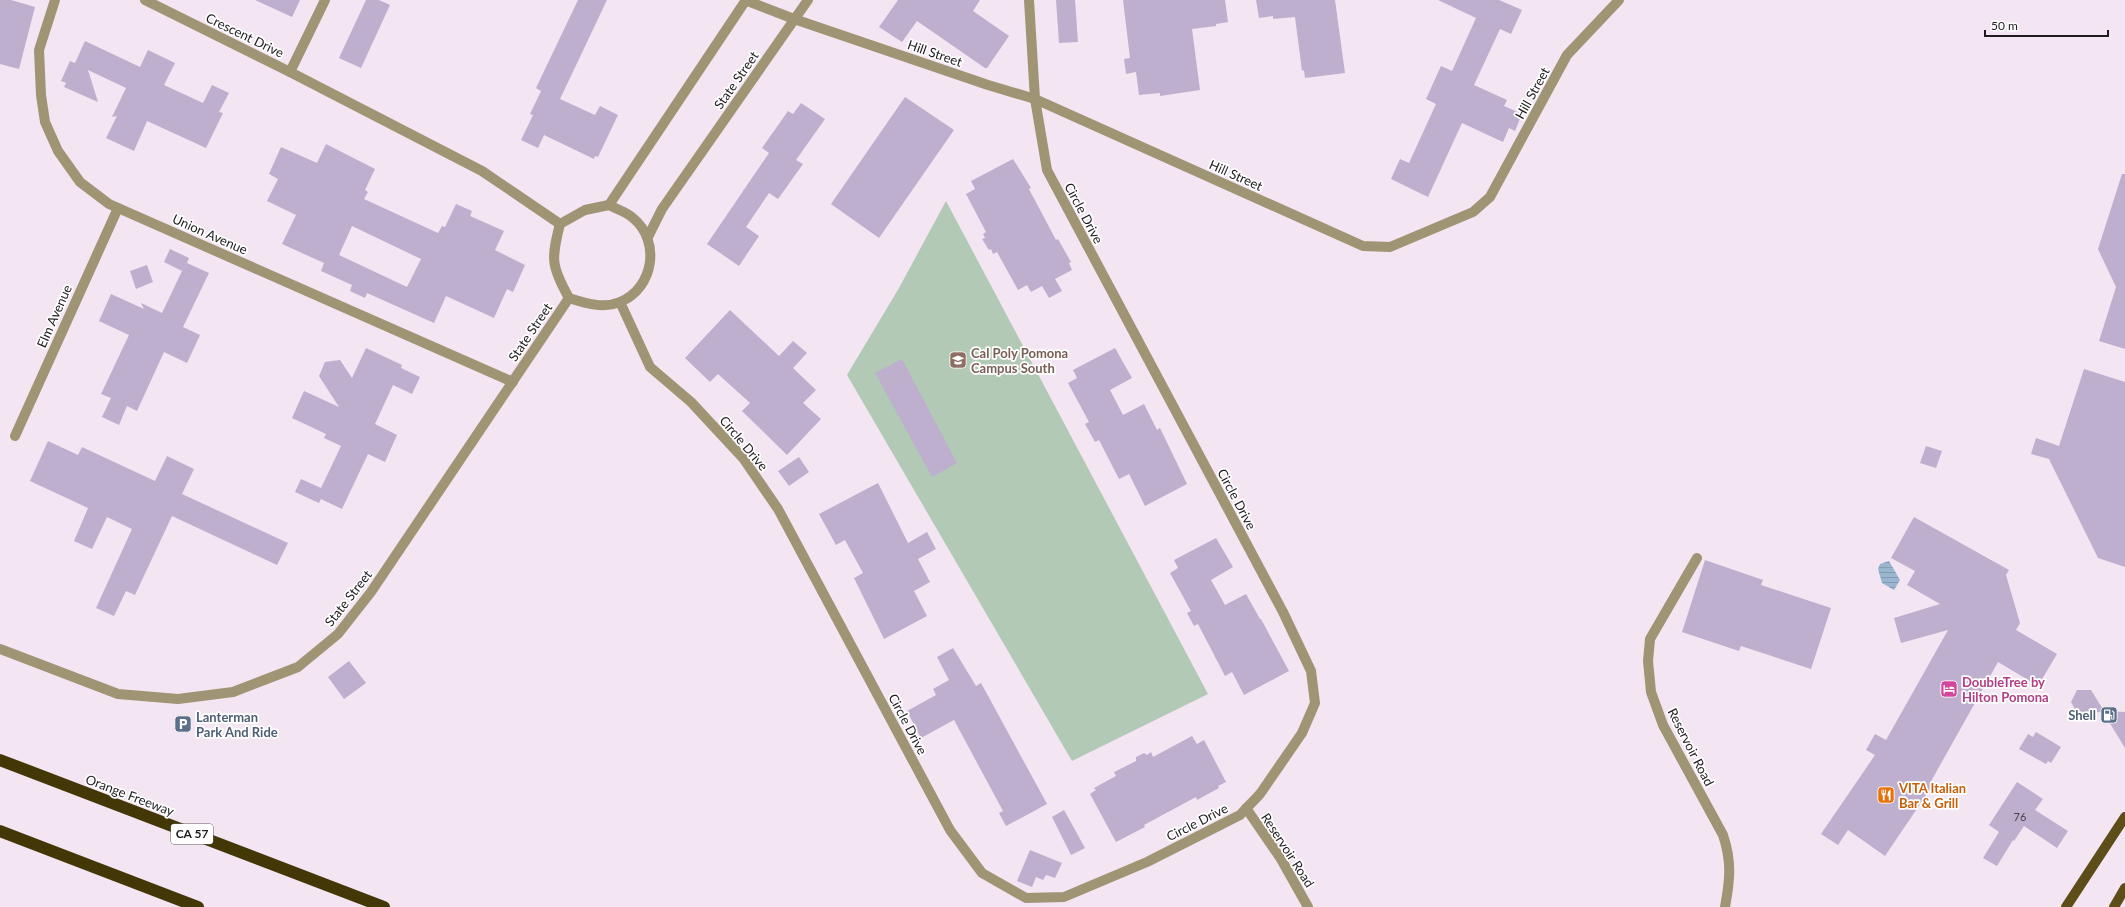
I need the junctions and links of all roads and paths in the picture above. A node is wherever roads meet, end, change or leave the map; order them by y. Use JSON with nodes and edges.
{"nodes":[{"id":1,"x":55,"y":0,"type":"edge"},
{"id":2,"x":145,"y":0,"type":"edge"},
{"id":3,"x":325,"y":0,"type":"edge"},
{"id":4,"x":746,"y":0,"type":"edge"},
{"id":5,"x":808,"y":0,"type":"edge"},
{"id":6,"x":1029,"y":0,"type":"edge"},
{"id":7,"x":1618,"y":0,"type":"edge"},
{"id":8,"x":794,"y":19,"type":"junction"},
{"id":9,"x":290,"y":72,"type":"junction"},
{"id":10,"x":1035,"y":99,"type":"junction"},
{"id":11,"x":608,"y":205,"type":"junction"},
{"id":12,"x":118,"y":208,"type":"junction"},
{"id":13,"x":560,"y":224,"type":"junction"},
{"id":14,"x":648,"y":237,"type":"junction"},
{"id":15,"x":569,"y":298,"type":"junction"},
{"id":16,"x":620,"y":302,"type":"junction"},
{"id":17,"x":513,"y":382,"type":"junction"},
{"id":18,"x":15,"y":436,"type":"dead end"},
{"id":19,"x":1697,"y":558,"type":"dead end"},
{"id":20,"x":0,"y":649,"type":"edge"},
{"id":21,"x":0,"y":760,"type":"edge"},
{"id":22,"x":1246,"y":808,"type":"junction"},
{"id":23,"x":2125,"y":817,"type":"edge"},
{"id":24,"x":0,"y":831,"type":"edge"},
{"id":25,"x":108,"y":874,"type":"junction"},
{"id":26,"x":2125,"y":888,"type":"edge"},
{"id":27,"x":174,"y":907,"type":"edge"},
{"id":28,"x":198,"y":907,"type":"edge"},
{"id":29,"x":384,"y":907,"type":"edge"},
{"id":30,"x":1308,"y":907,"type":"edge"},
{"id":31,"x":1725,"y":907,"type":"edge"},
{"id":32,"x":2066,"y":907,"type":"edge"},
{"id":33,"x":2114,"y":907,"type":"edge"}],
"edges":[{"from":1,"to":12,"type":"street","name":"Union Avenue"},
{"from":2,"to":9,"type":"street","name":"Crescent Drive"},
{"from":3,"to":9,"type":"street"},
{"from":4,"to":8,"type":"street","name":"Hill Street"},
{"from":4,"to":11,"type":"street"},
{"from":5,"to":8,"type":"street","name":"State Street"},
{"from":6,"to":10,"type":"street","name":"Circle Drive"},
{"from":7,"to":10,"type":"street","name":"Hill Street"},
{"from":8,"to":10,"type":"street","name":"Hill Street"},
{"from":8,"to":14,"type":"street","name":"State Street"},
{"from":9,"to":13,"type":"street","name":"Crescent Drive"},
{"from":10,"to":22,"type":"street","name":"Circle Drive"},
{"from":11,"to":13,"type":"street"},
{"from":11,"to":14,"type":"street"},
{"from":12,"to":17,"type":"street","name":"Union Avenue"},
{"from":12,"to":18,"type":"street","name":"Elm Avenue"},
{"from":13,"to":15,"type":"street"},
{"from":14,"to":16,"type":"street"},
{"from":15,"to":16,"type":"street"},
{"from":15,"to":17,"type":"street","name":"State Street"},
{"from":16,"to":22,"type":"street","name":"Circle Drive"},
{"from":17,"to":20,"type":"street","name":"State Street"},
{"from":19,"to":31,"type":"street","name":"Reservoir Road"},
{"from":21,"to":29,"type":"highway","name":"Orange Freeway","number":"CA 57"},
{"from":22,"to":30,"type":"street","name":"Reservoir Road"},
{"from":23,"to":32,"type":"main road"},
{"from":24,"to":25,"type":"highway"},
{"from":25,"to":27,"type":"highway"},
{"from":25,"to":28,"type":"highway"},
{"from":26,"to":33,"type":"main road"}]}
